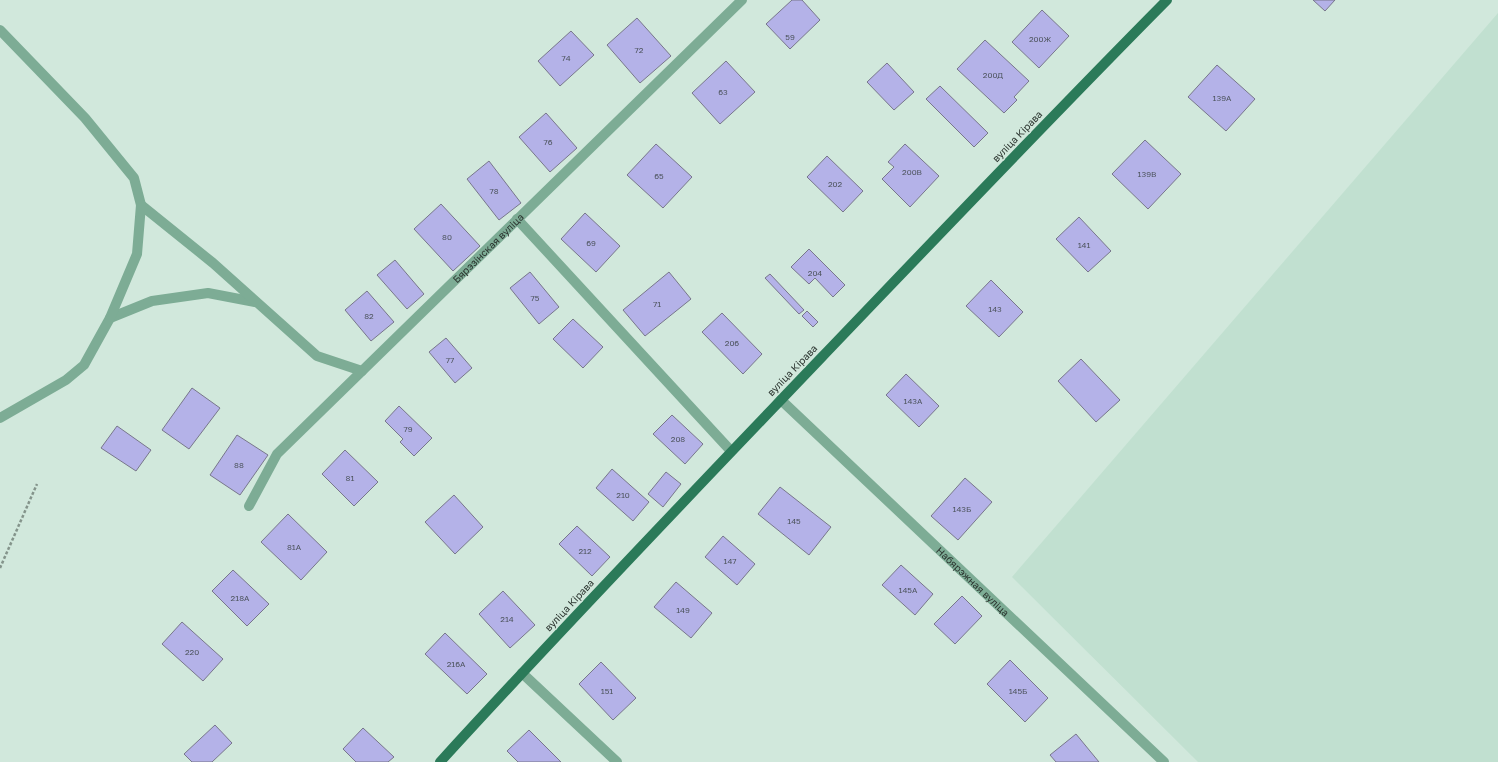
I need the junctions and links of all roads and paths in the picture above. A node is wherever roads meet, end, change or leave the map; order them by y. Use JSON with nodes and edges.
{"nodes":[{"id":1,"x":742,"y":0,"type":"edge"},
{"id":2,"x":1167,"y":0,"type":"edge"},
{"id":3,"x":0,"y":30,"type":"edge"},
{"id":4,"x":140,"y":205,"type":"junction"},
{"id":5,"x":517,"y":219,"type":"junction"},
{"id":6,"x":257,"y":302,"type":"junction"},
{"id":7,"x":110,"y":318,"type":"junction"},
{"id":8,"x":362,"y":371,"type":"junction"},
{"id":9,"x":781,"y":400,"type":"junction"},
{"id":10,"x":0,"y":418,"type":"edge"},
{"id":11,"x":731,"y":451,"type":"junction"},
{"id":12,"x":37,"y":484,"type":"dead end"},
{"id":13,"x":249,"y":506,"type":"dead end"},
{"id":14,"x":0,"y":568,"type":"edge"},
{"id":15,"x":522,"y":672,"type":"junction"},
{"id":16,"x":440,"y":762,"type":"edge"},
{"id":17,"x":618,"y":762,"type":"edge"},
{"id":18,"x":1164,"y":762,"type":"edge"}],
"edges":[{"from":1,"to":5,"type":"street","name":"Бярэзінская вуліца"},
{"from":2,"to":9,"type":"main road","name":"вуліца Кірава"},
{"from":3,"to":4,"type":"street"},
{"from":4,"to":6,"type":"street"},
{"from":4,"to":7,"type":"street"},
{"from":5,"to":8,"type":"street","name":"Бярэзінская вуліца"},
{"from":5,"to":11,"type":"street"},
{"from":6,"to":7,"type":"street"},
{"from":6,"to":8,"type":"street"},
{"from":7,"to":10,"type":"street"},
{"from":8,"to":13,"type":"street","name":"Бярэзінская вуліца"},
{"from":9,"to":11,"type":"main road","name":"вуліца Кірава"},
{"from":9,"to":18,"type":"street","name":"Набярэжная вуліца"},
{"from":11,"to":15,"type":"main road","name":"вуліца Кірава"},
{"from":12,"to":14,"type":"path"},
{"from":15,"to":16,"type":"main road","name":"вуліца Кірава"},
{"from":15,"to":17,"type":"street"}]}
